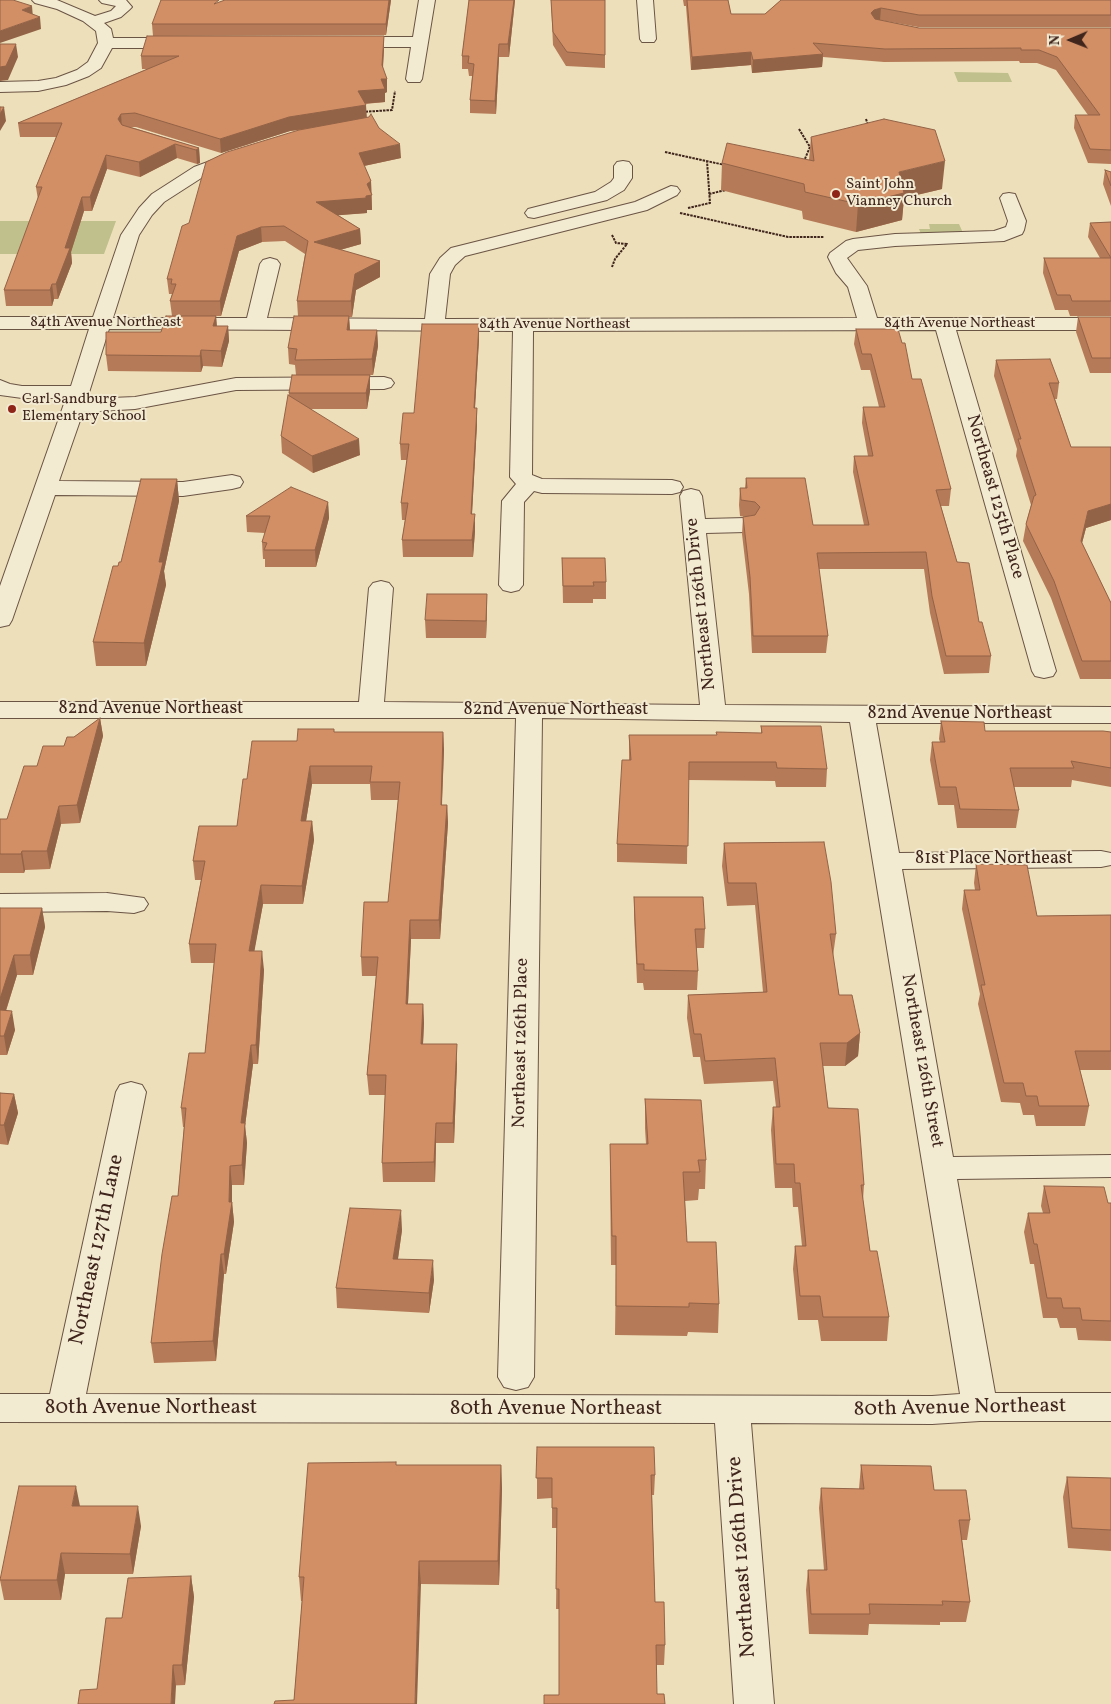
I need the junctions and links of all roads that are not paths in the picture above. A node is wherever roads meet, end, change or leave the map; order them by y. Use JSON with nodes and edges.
{"nodes":[{"id":1,"x":40,"y":0,"type":"edge"},
{"id":2,"x":137,"y":0,"type":"edge"},
{"id":3,"x":427,"y":0,"type":"edge"},
{"id":4,"x":645,"y":0,"type":"edge"},
{"id":5,"x":111,"y":1,"type":"edge"},
{"id":6,"x":60,"y":6,"type":"junction"},
{"id":7,"x":91,"y":20,"type":"junction"},
{"id":8,"x":648,"y":39,"type":"dead end"},
{"id":9,"x":332,"y":42,"type":"edge"},
{"id":10,"x":420,"y":42,"type":"junction"},
{"id":11,"x":106,"y":43,"type":"junction"},
{"id":12,"x":195,"y":43,"type":"edge"},
{"id":13,"x":414,"y":79,"type":"dead end"},
{"id":14,"x":0,"y":87,"type":"edge"},
{"id":15,"x":259,"y":148,"type":"edge"},
{"id":16,"x":201,"y":155,"type":"edge"},
{"id":17,"x":221,"y":161,"type":"junction"},
{"id":18,"x":623,"y":166,"type":"dead end"},
{"id":19,"x":671,"y":191,"type":"dead end"},
{"id":20,"x":1009,"y":198,"type":"dead end"},
{"id":21,"x":517,"y":217,"type":"dead end"},
{"id":22,"x":270,"y":264,"type":"dead end"},
{"id":23,"x":0,"y":323,"type":"edge"},
{"id":24,"x":101,"y":323,"type":"junction"},
{"id":25,"x":256,"y":324,"type":"junction"},
{"id":26,"x":944,"y":324,"type":"junction"},
{"id":27,"x":1111,"y":324,"type":"edge"},
{"id":28,"x":434,"y":325,"type":"junction"},
{"id":29,"x":523,"y":325,"type":"junction"},
{"id":30,"x":869,"y":325,"type":"junction"},
{"id":31,"x":384,"y":383,"type":"dead end"},
{"id":32,"x":1,"y":389,"type":"edge"},
{"id":33,"x":76,"y":399,"type":"junction"},
{"id":34,"x":232,"y":482,"type":"dead end"},
{"id":35,"x":529,"y":483,"type":"junction"},
{"id":36,"x":44,"y":488,"type":"junction"},
{"id":37,"x":746,"y":525,"type":"edge"},
{"id":38,"x":694,"y":526,"type":"junction"},
{"id":39,"x":511,"y":585,"type":"dead end"},
{"id":40,"x":381,"y":588,"type":"dead end"},
{"id":41,"x":2,"y":612,"type":"edge"},
{"id":42,"x":1044,"y":671,"type":"dead end"},
{"id":43,"x":0,"y":710,"type":"edge"},
{"id":44,"x":370,"y":710,"type":"junction"},
{"id":45,"x":529,"y":710,"type":"junction"},
{"id":46,"x":712,"y":712,"type":"junction"},
{"id":47,"x":862,"y":715,"type":"junction"},
{"id":48,"x":1111,"y":715,"type":"edge"},
{"id":49,"x":1101,"y":859,"type":"dead end"},
{"id":50,"x":887,"y":861,"type":"junction"},
{"id":51,"x":0,"y":903,"type":"edge"},
{"id":52,"x":134,"y":904,"type":"dead end"},
{"id":53,"x":131,"y":1092,"type":"dead end"},
{"id":54,"x":1111,"y":1166,"type":"edge"},
{"id":55,"x":940,"y":1168,"type":"junction"},
{"id":56,"x":516,"y":1377,"type":"dead end"},
{"id":57,"x":980,"y":1407,"type":"junction"},
{"id":58,"x":1111,"y":1407,"type":"edge"},
{"id":59,"x":0,"y":1408,"type":"edge"},
{"id":60,"x":65,"y":1409,"type":"junction"},
{"id":61,"x":732,"y":1410,"type":"junction"},
{"id":62,"x":754,"y":1704,"type":"edge"}],
"edges":[{"from":1,"to":6,"type":"street"},
{"from":2,"to":5,"type":"street"},
{"from":3,"to":10,"type":"street"},
{"from":4,"to":8,"type":"street"},
{"from":5,"to":6,"type":"street"},
{"from":5,"to":7,"type":"street"},
{"from":6,"to":7,"type":"street"},
{"from":7,"to":11,"type":"street"},
{"from":9,"to":10,"type":"street"},
{"from":10,"to":13,"type":"street"},
{"from":11,"to":12,"type":"street"},
{"from":11,"to":14,"type":"street"},
{"from":15,"to":17,"type":"street"},
{"from":16,"to":17,"type":"street"},
{"from":17,"to":24,"type":"street"},
{"from":18,"to":21,"type":"street"},
{"from":19,"to":28,"type":"street"},
{"from":20,"to":30,"type":"street"},
{"from":22,"to":25,"type":"street"},
{"from":23,"to":24,"type":"street","name":"84th Avenue Northeast"},
{"from":24,"to":25,"type":"street","name":"84th Avenue Northeast"},
{"from":24,"to":33,"type":"street"},
{"from":25,"to":28,"type":"street","name":"84th Avenue Northeast"},
{"from":26,"to":27,"type":"street","name":"84th Avenue Northeast"},
{"from":26,"to":30,"type":"street","name":"84th Avenue Northeast"},
{"from":26,"to":42,"type":"street","name":"Northeast 125th Place"},
{"from":28,"to":29,"type":"street","name":"84th Avenue Northeast"},
{"from":29,"to":30,"type":"street","name":"84th Avenue Northeast"},
{"from":29,"to":35,"type":"street"},
{"from":31,"to":33,"type":"street"},
{"from":32,"to":33,"type":"street"},
{"from":33,"to":36,"type":"street"},
{"from":34,"to":36,"type":"street"},
{"from":35,"to":38,"type":"street","name":"Northeast 126th Drive"},
{"from":35,"to":39,"type":"street"},
{"from":36,"to":41,"type":"street"},
{"from":37,"to":38,"type":"street"},
{"from":38,"to":46,"type":"street","name":"Northeast 126th Drive"},
{"from":40,"to":44,"type":"street"},
{"from":43,"to":44,"type":"street","name":"82nd Avenue Northeast"},
{"from":44,"to":45,"type":"street","name":"82nd Avenue Northeast"},
{"from":45,"to":46,"type":"street","name":"82nd Avenue Northeast"},
{"from":45,"to":56,"type":"street","name":"Northeast 126th Place"},
{"from":46,"to":47,"type":"street","name":"82nd Avenue Northeast"},
{"from":47,"to":48,"type":"street","name":"82nd Avenue Northeast"},
{"from":47,"to":50,"type":"street","name":"Northeast 126th Street"},
{"from":49,"to":50,"type":"street","name":"81st Place Northeast"},
{"from":50,"to":55,"type":"street","name":"Northeast 126th Street"},
{"from":51,"to":52,"type":"street"},
{"from":53,"to":60,"type":"street","name":"Northeast 127th Lane"},
{"from":54,"to":55,"type":"street"},
{"from":55,"to":57,"type":"street","name":"Northeast 126th Street"},
{"from":57,"to":58,"type":"street","name":"80th Avenue Northeast"},
{"from":57,"to":61,"type":"street","name":"80th Avenue Northeast"},
{"from":59,"to":60,"type":"street","name":"80th Avenue Northeast"},
{"from":60,"to":61,"type":"street","name":"80th Avenue Northeast"},
{"from":61,"to":62,"type":"street","name":"Northeast 126th Drive"}]}
